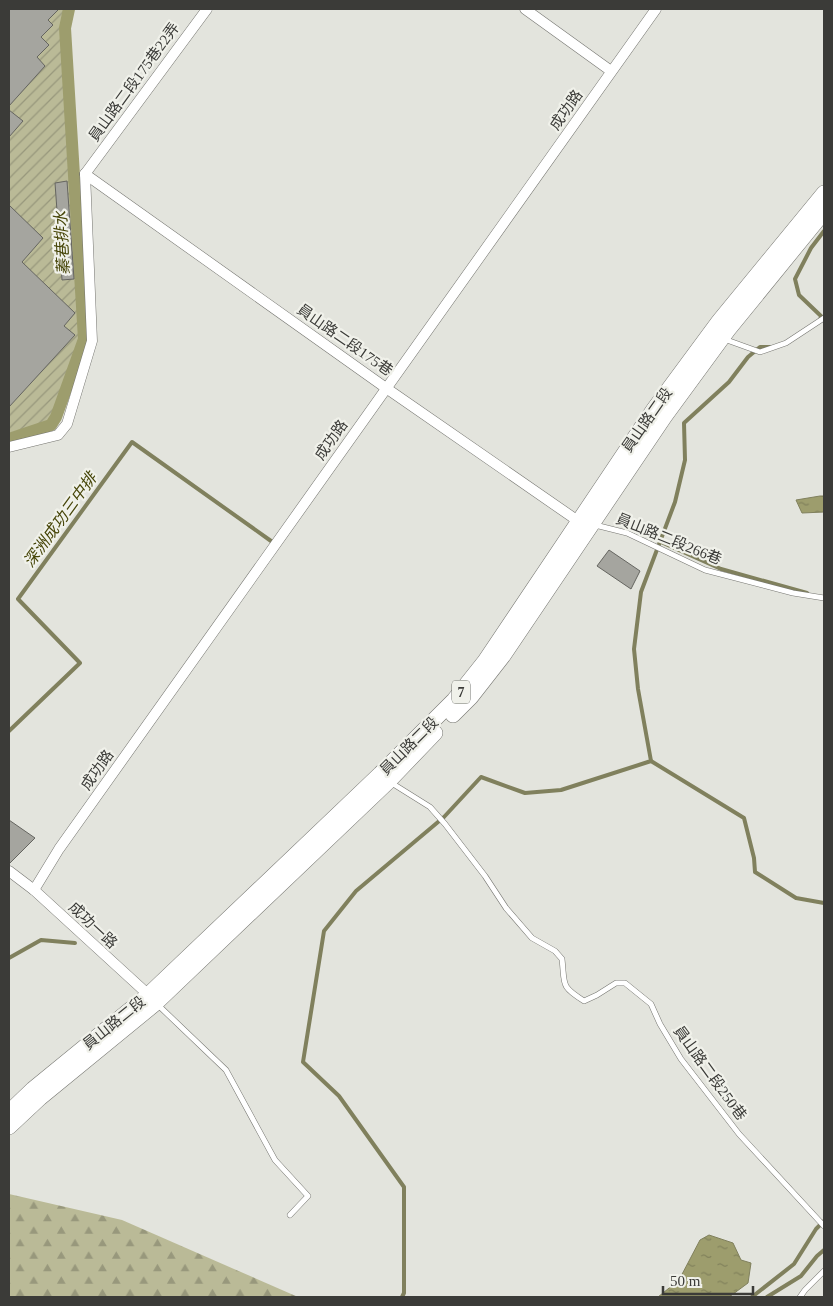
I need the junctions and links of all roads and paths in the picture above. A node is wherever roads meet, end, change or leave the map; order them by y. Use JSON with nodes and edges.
{"nodes":[{"id":1,"x":207,"y":9,"type":"edge"},
{"id":2,"x":525,"y":9,"type":"edge"},
{"id":3,"x":656,"y":9,"type":"edge"},
{"id":4,"x":611,"y":72,"type":"junction"},
{"id":5,"x":85,"y":174,"type":"junction"},
{"id":6,"x":824,"y":193,"type":"edge"},
{"id":7,"x":824,"y":212,"type":"edge"},
{"id":8,"x":824,"y":318,"type":"edge"},
{"id":9,"x":717,"y":334,"type":"junction"},
{"id":10,"x":386,"y":388,"type":"junction"},
{"id":11,"x":9,"y":447,"type":"edge"},
{"id":12,"x":585,"y":523,"type":"junction"},
{"id":13,"x":824,"y":598,"type":"edge"},
{"id":14,"x":384,"y":778,"type":"junction"},
{"id":15,"x":9,"y":871,"type":"edge"},
{"id":16,"x":34,"y":890,"type":"junction"},
{"id":17,"x":152,"y":999,"type":"junction"},
{"id":18,"x":9,"y":1112,"type":"edge"},
{"id":19,"x":9,"y":1127,"type":"edge"},
{"id":20,"x":290,"y":1215,"type":"dead end"},
{"id":21,"x":824,"y":1226,"type":"edge"},
{"id":22,"x":824,"y":1271,"type":"edge"},
{"id":23,"x":800,"y":1297,"type":"edge"}],
"edges":[{"from":1,"to":5,"type":"street","name":"員山路二段175巷22弄"},
{"from":2,"to":4,"type":"street"},
{"from":3,"to":4,"type":"street","name":"成功路"},
{"from":4,"to":10,"type":"street","name":"成功路"},
{"from":5,"to":10,"type":"street","name":"員山路二段175巷"},
{"from":5,"to":11,"type":"street"},
{"from":6,"to":9,"type":"main road","name":"員山路二段","number":"7"},
{"from":7,"to":9,"type":"main road","name":"員山路二段","number":"7"},
{"from":8,"to":9,"type":"lane"},
{"from":9,"to":12,"type":"main road","name":"員山路二段","number":"7"},
{"from":10,"to":12,"type":"street","name":"員山路二段175巷"},
{"from":10,"to":16,"type":"street","name":"成功路"},
{"from":12,"to":13,"type":"lane","name":"員山路二段266巷"},
{"from":12,"to":14,"type":"main road","name":"員山路二段","number":"7"},
{"from":14,"to":17,"type":"main road","name":"員山路二段","number":"7"},
{"from":14,"to":21,"type":"lane","name":"員山路二段250巷"},
{"from":15,"to":16,"type":"street","name":"成功一路"},
{"from":16,"to":17,"type":"street","name":"成功一路"},
{"from":17,"to":18,"type":"main road","name":"員山路二段","number":"7"},
{"from":17,"to":19,"type":"main road","name":"員山路二段","number":"7"},
{"from":17,"to":20,"type":"lane"},
{"from":22,"to":23,"type":"lane"}]}
